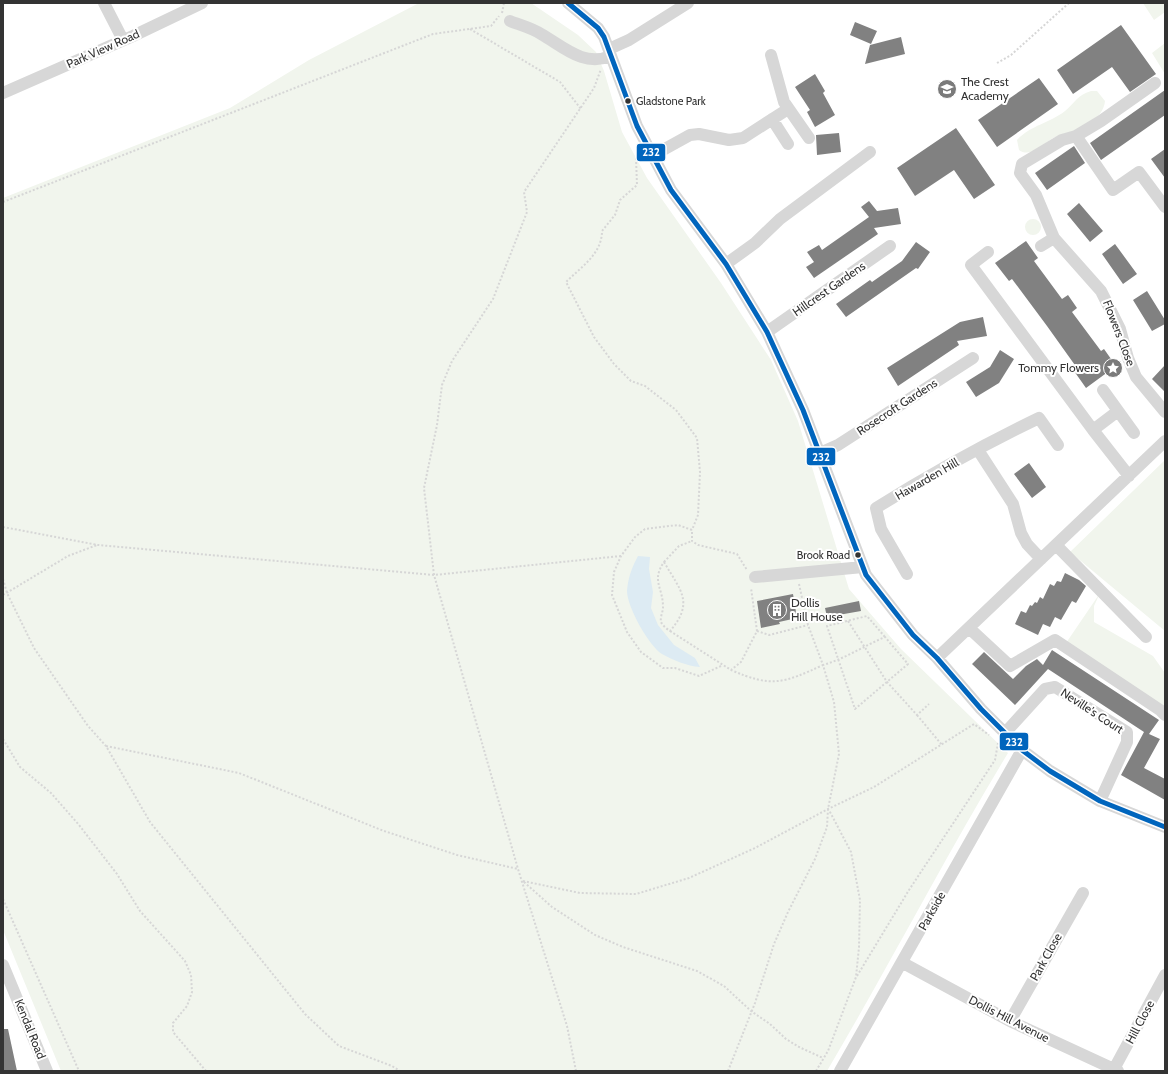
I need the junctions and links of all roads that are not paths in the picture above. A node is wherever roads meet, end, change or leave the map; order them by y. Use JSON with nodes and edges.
{"nodes":[{"id":1,"x":104,"y":3,"type":"edge"},
{"id":2,"x":202,"y":3,"type":"edge"},
{"id":3,"x":568,"y":3,"type":"edge"},
{"id":4,"x":688,"y":3,"type":"edge"},
{"id":5,"x":510,"y":21,"type":"dead end"},
{"id":6,"x":123,"y":40,"type":"junction"},
{"id":7,"x":610,"y":53,"type":"junction"},
{"id":8,"x":771,"y":56,"type":"dead end"},
{"id":9,"x":1155,"y":83,"type":"dead end"},
{"id":10,"x":3,"y":93,"type":"edge"},
{"id":11,"x":788,"y":109,"type":"junction"},
{"id":12,"x":772,"y":119,"type":"junction"},
{"id":13,"x":1076,"y":136,"type":"junction"},
{"id":14,"x":809,"y":138,"type":"dead end"},
{"id":15,"x":788,"y":144,"type":"dead end"},
{"id":16,"x":870,"y":152,"type":"dead end"},
{"id":17,"x":652,"y":156,"type":"junction"},
{"id":18,"x":1165,"y":207,"type":"edge"},
{"id":19,"x":1054,"y":238,"type":"junction"},
{"id":20,"x":890,"y":246,"type":"dead end"},
{"id":21,"x":1041,"y":246,"type":"dead end"},
{"id":22,"x":988,"y":252,"type":"dead end"},
{"id":23,"x":726,"y":264,"type":"junction"},
{"id":24,"x":767,"y":332,"type":"junction"},
{"id":25,"x":973,"y":358,"type":"dead end"},
{"id":26,"x":1104,"y":390,"type":"dead end"},
{"id":27,"x":1118,"y":411,"type":"junction"},
{"id":28,"x":1165,"y":412,"type":"edge"},
{"id":29,"x":1093,"y":430,"type":"junction"},
{"id":30,"x":1134,"y":433,"type":"dead end"},
{"id":31,"x":1165,"y":441,"type":"edge"},
{"id":32,"x":1058,"y":445,"type":"dead end"},
{"id":33,"x":978,"y":450,"type":"junction"},
{"id":34,"x":820,"y":453,"type":"junction"},
{"id":35,"x":1129,"y":476,"type":"junction"},
{"id":36,"x":1056,"y":545,"type":"junction"},
{"id":37,"x":1040,"y":559,"type":"junction"},
{"id":38,"x":863,"y":567,"type":"junction"},
{"id":39,"x":907,"y":574,"type":"dead end"},
{"id":40,"x":755,"y":577,"type":"road end"},
{"id":41,"x":969,"y":628,"type":"junction"},
{"id":42,"x":1146,"y":637,"type":"dead end"},
{"id":43,"x":937,"y":658,"type":"junction"},
{"id":44,"x":1165,"y":715,"type":"edge"},
{"id":45,"x":1002,"y":738,"type":"junction"},
{"id":46,"x":1022,"y":750,"type":"junction"},
{"id":47,"x":1100,"y":801,"type":"junction"},
{"id":48,"x":1165,"y":827,"type":"edge"},
{"id":49,"x":1083,"y":893,"type":"dead end"},
{"id":50,"x":903,"y":963,"type":"junction"},
{"id":51,"x":3,"y":965,"type":"edge"},
{"id":52,"x":1165,"y":975,"type":"edge"},
{"id":53,"x":1010,"y":1021,"type":"junction"},
{"id":54,"x":1116,"y":1070,"type":"edge"},
{"id":55,"x":47,"y":1071,"type":"edge"},
{"id":56,"x":841,"y":1071,"type":"edge"}],
"edges":[{"from":1,"to":6,"type":"street"},
{"from":2,"to":6,"type":"street","name":"Park View Road"},
{"from":3,"to":7,"type":"street"},
{"from":4,"to":7,"type":"street"},
{"from":5,"to":7,"type":"street"},
{"from":6,"to":10,"type":"street","name":"Park View Road"},
{"from":7,"to":17,"type":"street"},
{"from":8,"to":11,"type":"street"},
{"from":9,"to":13,"type":"street"},
{"from":11,"to":12,"type":"street"},
{"from":11,"to":14,"type":"street"},
{"from":12,"to":15,"type":"street"},
{"from":12,"to":17,"type":"street"},
{"from":13,"to":18,"type":"street"},
{"from":13,"to":19,"type":"street","name":"Flowers Close"},
{"from":16,"to":23,"type":"street"},
{"from":17,"to":23,"type":"street"},
{"from":19,"to":21,"type":"street"},
{"from":19,"to":28,"type":"street","name":"Flowers Close"},
{"from":20,"to":24,"type":"street","name":"Hillcrest Gardens"},
{"from":22,"to":29,"type":"street"},
{"from":23,"to":24,"type":"street"},
{"from":24,"to":34,"type":"street"},
{"from":25,"to":34,"type":"street","name":"Rosecroft Gardens"},
{"from":26,"to":27,"type":"street"},
{"from":27,"to":29,"type":"street"},
{"from":27,"to":30,"type":"street"},
{"from":29,"to":35,"type":"street"},
{"from":31,"to":35,"type":"street"},
{"from":32,"to":33,"type":"street","name":"Hawarden Hill"},
{"from":33,"to":37,"type":"street"},
{"from":33,"to":39,"type":"street","name":"Hawarden Hill"},
{"from":34,"to":38,"type":"street"},
{"from":35,"to":36,"type":"street"},
{"from":36,"to":37,"type":"street"},
{"from":36,"to":42,"type":"street"},
{"from":37,"to":41,"type":"street"},
{"from":38,"to":40,"type":"street"},
{"from":38,"to":43,"type":"street"},
{"from":41,"to":43,"type":"street"},
{"from":41,"to":44,"type":"street"},
{"from":43,"to":45,"type":"street"},
{"from":45,"to":46,"type":"street"},
{"from":45,"to":47,"type":"street","name":"Neville's Court"},
{"from":46,"to":47,"type":"street"},
{"from":46,"to":50,"type":"street","name":"Parkside"},
{"from":47,"to":48,"type":"street"},
{"from":49,"to":53,"type":"street","name":"Park Close"},
{"from":50,"to":53,"type":"street","name":"Dollis Hill Avenue"},
{"from":50,"to":56,"type":"street","name":"Parkside"},
{"from":51,"to":55,"type":"street","name":"Kendal Road"},
{"from":52,"to":54,"type":"street","name":"Hill Close"},
{"from":53,"to":54,"type":"street","name":"Dollis Hill Avenue"}]}
